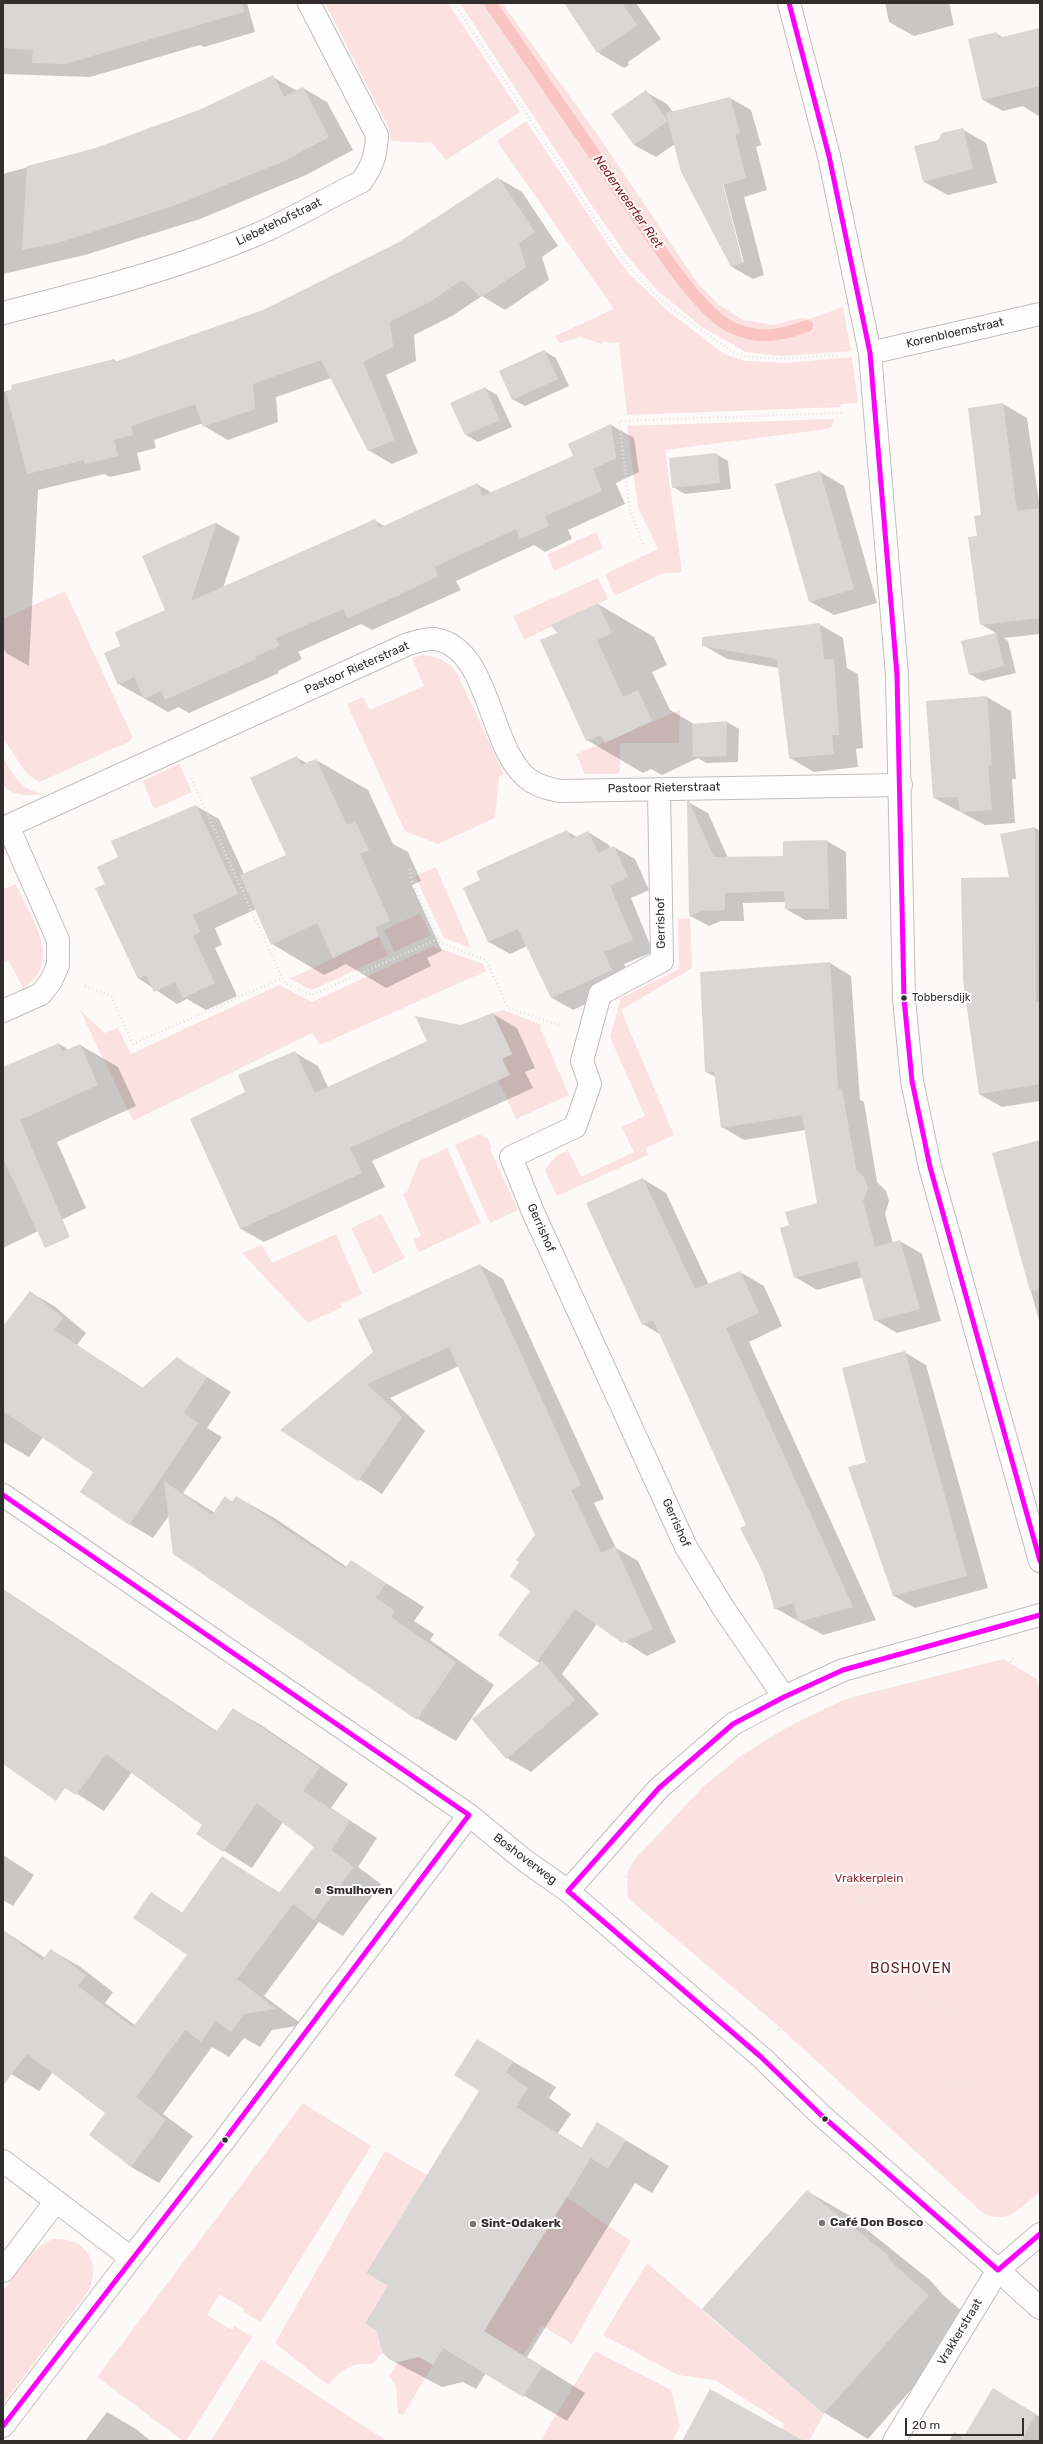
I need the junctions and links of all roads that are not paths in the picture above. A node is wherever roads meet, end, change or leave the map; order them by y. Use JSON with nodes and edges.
{"nodes":[{"id":1,"x":309,"y":3,"type":"edge"},
{"id":2,"x":789,"y":3,"type":"edge"},
{"id":3,"x":3,"y":313,"type":"edge"},
{"id":4,"x":1040,"y":314,"type":"edge"},
{"id":5,"x":870,"y":353,"type":"junction"},
{"id":6,"x":901,"y":785,"type":"junction"},
{"id":7,"x":659,"y":789,"type":"junction"},
{"id":8,"x":5,"y":821,"type":"edge"},
{"id":9,"x":3,"y":1011,"type":"edge"},
{"id":10,"x":3,"y":1495,"type":"edge"},
{"id":11,"x":1040,"y":1561,"type":"edge"},
{"id":12,"x":1040,"y":1615,"type":"edge"},
{"id":13,"x":781,"y":1700,"type":"junction"},
{"id":14,"x":469,"y":1815,"type":"junction"},
{"id":15,"x":568,"y":1891,"type":"junction"},
{"id":16,"x":3,"y":2161,"type":"edge"},
{"id":17,"x":56,"y":2201,"type":"junction"},
{"id":18,"x":1040,"y":2234,"type":"edge"},
{"id":19,"x":131,"y":2258,"type":"junction"},
{"id":20,"x":998,"y":2270,"type":"junction"},
{"id":21,"x":3,"y":2271,"type":"edge"},
{"id":22,"x":1040,"y":2308,"type":"edge"},
{"id":23,"x":3,"y":2426,"type":"edge"},
{"id":24,"x":894,"y":2441,"type":"edge"}],
"edges":[{"from":1,"to":3,"type":"street","name":"Liebetehofstraat"},
{"from":2,"to":5,"type":"street"},
{"from":4,"to":5,"type":"street","name":"Korenbloemstraat"},
{"from":5,"to":6,"type":"street"},
{"from":6,"to":7,"type":"street","name":"Pastoor Rieterstraat"},
{"from":6,"to":11,"type":"street"},
{"from":7,"to":8,"type":"street","name":"Pastoor Rieterstraat"},
{"from":7,"to":13,"type":"street","name":"Gerrishof"},
{"from":8,"to":9,"type":"street","name":"Pastoor Rieterstraat"},
{"from":10,"to":14,"type":"street","name":"Boshoverweg"},
{"from":12,"to":13,"type":"street"},
{"from":13,"to":15,"type":"street"},
{"from":14,"to":15,"type":"street","name":"Boshoverweg"},
{"from":14,"to":19,"type":"street"},
{"from":15,"to":20,"type":"street","name":"Boshoverweg"},
{"from":16,"to":17,"type":"street"},
{"from":17,"to":19,"type":"street"},
{"from":17,"to":21,"type":"street"},
{"from":18,"to":20,"type":"street","name":"Vrakkerstraat"},
{"from":19,"to":23,"type":"street"},
{"from":20,"to":22,"type":"street","name":"Boshoverweg"},
{"from":20,"to":24,"type":"street","name":"Vrakkerstraat"}]}
